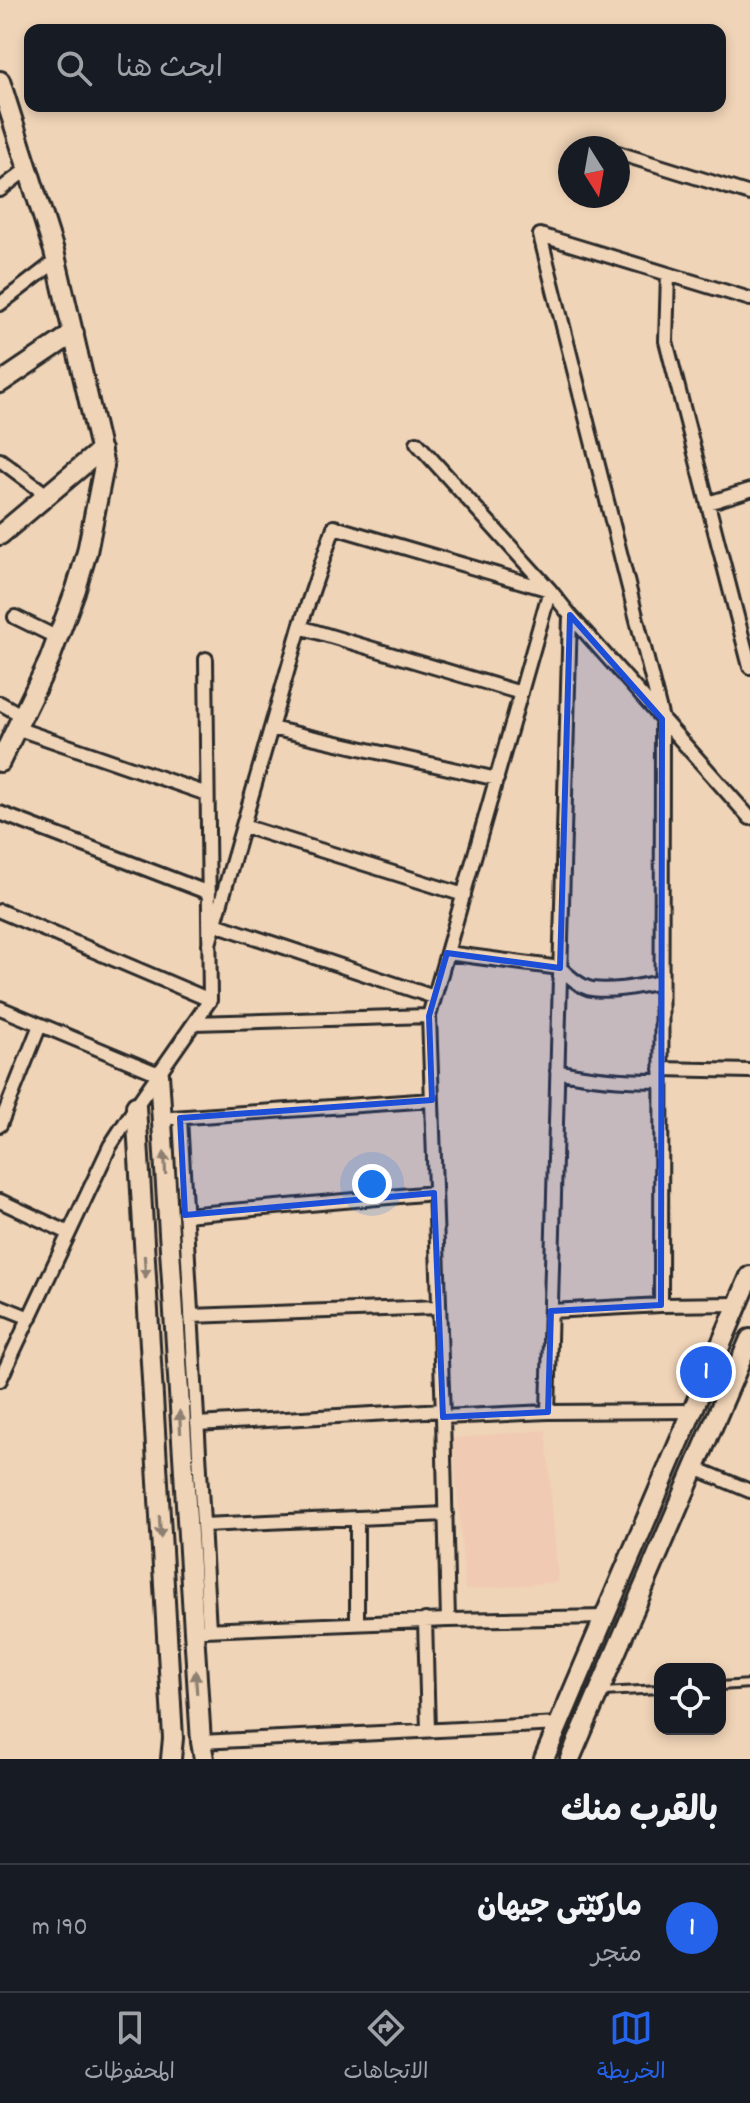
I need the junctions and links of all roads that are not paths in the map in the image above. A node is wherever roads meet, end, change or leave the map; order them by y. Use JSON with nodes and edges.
{"nodes":[{"id":1,"x":0,"y":81,"type":"edge"},
{"id":2,"x":630,"y":157,"type":"edge"},
{"id":3,"x":27,"y":169,"type":"junction"},
{"id":4,"x":0,"y":190,"type":"edge"},
{"id":5,"x":750,"y":194,"type":"edge"},
{"id":6,"x":56,"y":261,"type":"junction"},
{"id":7,"x":668,"y":274,"type":"junction"},
{"id":8,"x":750,"y":299,"type":"edge"},
{"id":9,"x":0,"y":304,"type":"edge"},
{"id":10,"x":74,"y":333,"type":"junction"},
{"id":11,"x":0,"y":383,"type":"edge"},
{"id":12,"x":417,"y":443,"type":"dead end"},
{"id":13,"x":101,"y":450,"type":"junction"},
{"id":14,"x":0,"y":460,"type":"edge"},
{"id":15,"x":750,"y":490,"type":"edge"},
{"id":16,"x":47,"y":495,"type":"junction"},
{"id":17,"x":708,"y":503,"type":"junction"},
{"id":18,"x":0,"y":535,"type":"edge"},
{"id":19,"x":550,"y":590,"type":"junction"},
{"id":20,"x":570,"y":615,"type":"junction"},
{"id":21,"x":15,"y":617,"type":"dead end"},
{"id":22,"x":744,"y":620,"type":"edge"},
{"id":23,"x":300,"y":627,"type":"junction"},
{"id":24,"x":58,"y":638,"type":"junction"},
{"id":25,"x":206,"y":659,"type":"dead end"},
{"id":26,"x":750,"y":667,"type":"edge"},
{"id":27,"x":521,"y":693,"type":"junction"},
{"id":28,"x":0,"y":703,"type":"edge"},
{"id":29,"x":662,"y":719,"type":"junction"},
{"id":30,"x":20,"y":722,"type":"junction"},
{"id":31,"x":271,"y":728,"type":"junction"},
{"id":32,"x":0,"y":762,"type":"edge"},
{"id":33,"x":497,"y":779,"type":"junction"},
{"id":34,"x":207,"y":794,"type":"junction"},
{"id":35,"x":0,"y":813,"type":"edge"},
{"id":36,"x":750,"y":818,"type":"edge"},
{"id":37,"x":243,"y":826,"type":"junction"},
{"id":38,"x":209,"y":893,"type":"junction"},
{"id":39,"x":464,"y":895,"type":"junction"},
{"id":40,"x":0,"y":911,"type":"edge"},
{"id":41,"x":212,"y":923,"type":"junction"},
{"id":42,"x":447,"y":953,"type":"junction"},
{"id":43,"x":560,"y":968,"type":"junction"},
{"id":44,"x":661,"y":982,"type":"junction"},
{"id":45,"x":434,"y":997,"type":"junction"},
{"id":46,"x":210,"y":1000,"type":"junction"},
{"id":47,"x":0,"y":1008,"type":"edge"},
{"id":48,"x":429,"y":1016,"type":"junction"},
{"id":49,"x":194,"y":1023,"type":"junction"},
{"id":50,"x":40,"y":1025,"type":"junction"},
{"id":51,"x":557,"y":1071,"type":"junction"},
{"id":52,"x":750,"y":1071,"type":"edge"},
{"id":53,"x":159,"y":1074,"type":"junction"},
{"id":54,"x":661,"y":1075,"type":"junction"},
{"id":55,"x":432,"y":1100,"type":"junction"},
{"id":56,"x":136,"y":1106,"type":"junction"},
{"id":57,"x":171,"y":1118,"type":"junction"},
{"id":58,"x":0,"y":1125,"type":"edge"},
{"id":59,"x":434,"y":1193,"type":"junction"},
{"id":60,"x":0,"y":1201,"type":"edge"},
{"id":61,"x":185,"y":1215,"type":"junction"},
{"id":62,"x":69,"y":1233,"type":"junction"},
{"id":63,"x":750,"y":1276,"type":"edge"},
{"id":64,"x":738,"y":1304,"type":"junction"},
{"id":65,"x":661,"y":1305,"type":"junction"},
{"id":66,"x":0,"y":1306,"type":"edge"},
{"id":67,"x":439,"y":1307,"type":"junction"},
{"id":68,"x":551,"y":1311,"type":"junction"},
{"id":69,"x":191,"y":1316,"type":"junction"},
{"id":70,"x":30,"y":1318,"type":"junction"},
{"id":71,"x":750,"y":1341,"type":"edge"},
{"id":72,"x":743,"y":1373,"type":"edge"},
{"id":73,"x":0,"y":1380,"type":"edge"},
{"id":74,"x":693,"y":1411,"type":"junction"},
{"id":75,"x":548,"y":1412,"type":"junction"},
{"id":76,"x":443,"y":1414,"type":"junction"},
{"id":77,"x":197,"y":1424,"type":"junction"},
{"id":78,"x":695,"y":1468,"type":"junction"},
{"id":79,"x":750,"y":1491,"type":"edge"},
{"id":80,"x":446,"y":1514,"type":"junction"},
{"id":81,"x":357,"y":1518,"type":"junction"},
{"id":82,"x":203,"y":1525,"type":"junction"},
{"id":83,"x":605,"y":1617,"type":"junction"},
{"id":84,"x":425,"y":1620,"type":"junction"},
{"id":85,"x":448,"y":1620,"type":"junction"},
{"id":86,"x":357,"y":1623,"type":"junction"},
{"id":87,"x":201,"y":1630,"type":"junction"},
{"id":88,"x":750,"y":1684,"type":"edge"},
{"id":89,"x":726,"y":1686,"type":"edge"},
{"id":90,"x":654,"y":1689,"type":"edge"},
{"id":91,"x":600,"y":1692,"type":"junction"},
{"id":92,"x":559,"y":1724,"type":"junction"},
{"id":93,"x":428,"y":1730,"type":"junction"},
{"id":94,"x":202,"y":1750,"type":"edge"},
{"id":95,"x":171,"y":1759,"type":"edge"},
{"id":96,"x":544,"y":1759,"type":"edge"},
{"id":97,"x":570,"y":1759,"type":"edge"}],
"edges":[{"from":1,"to":3,"type":"street"},
{"from":2,"to":5,"type":"street"},
{"from":3,"to":4,"type":"street"},
{"from":3,"to":6,"type":"street"},
{"from":6,"to":9,"type":"street"},
{"from":6,"to":10,"type":"street"},
{"from":7,"to":8,"type":"street"},
{"from":7,"to":17,"type":"street"},
{"from":7,"to":29,"type":"street"},
{"from":10,"to":11,"type":"street"},
{"from":10,"to":13,"type":"street"},
{"from":12,"to":19,"type":"street"},
{"from":13,"to":16,"type":"street"},
{"from":13,"to":24,"type":"street"},
{"from":14,"to":16,"type":"street"},
{"from":15,"to":17,"type":"street"},
{"from":16,"to":18,"type":"street"},
{"from":17,"to":22,"type":"street"},
{"from":19,"to":20,"type":"street"},
{"from":19,"to":23,"type":"street"},
{"from":19,"to":27,"type":"street"},
{"from":20,"to":29,"type":"street"},
{"from":20,"to":43,"type":"street"},
{"from":21,"to":24,"type":"street"},
{"from":22,"to":26,"type":"street"},
{"from":23,"to":27,"type":"street"},
{"from":23,"to":31,"type":"street"},
{"from":24,"to":30,"type":"street"},
{"from":25,"to":34,"type":"street"},
{"from":27,"to":33,"type":"street"},
{"from":28,"to":30,"type":"street"},
{"from":29,"to":36,"type":"street"},
{"from":29,"to":44,"type":"street"},
{"from":30,"to":32,"type":"street"},
{"from":30,"to":34,"type":"street"},
{"from":31,"to":33,"type":"street"},
{"from":31,"to":37,"type":"street"},
{"from":33,"to":39,"type":"street"},
{"from":34,"to":38,"type":"street"},
{"from":35,"to":38,"type":"street"},
{"from":37,"to":39,"type":"street"},
{"from":37,"to":41,"type":"street"},
{"from":38,"to":41,"type":"street"},
{"from":39,"to":42,"type":"street"},
{"from":40,"to":46,"type":"street"},
{"from":41,"to":45,"type":"street"},
{"from":41,"to":46,"type":"street"},
{"from":42,"to":43,"type":"street"},
{"from":42,"to":45,"type":"street"},
{"from":43,"to":44,"type":"street"},
{"from":43,"to":51,"type":"street"},
{"from":44,"to":54,"type":"street"},
{"from":45,"to":48,"type":"street"},
{"from":46,"to":49,"type":"street"},
{"from":47,"to":50,"type":"street"},
{"from":48,"to":49,"type":"street"},
{"from":48,"to":55,"type":"street"},
{"from":49,"to":53,"type":"street"},
{"from":50,"to":53,"type":"street"},
{"from":50,"to":58,"type":"street"},
{"from":51,"to":54,"type":"street"},
{"from":51,"to":68,"type":"street"},
{"from":52,"to":54,"type":"street"},
{"from":53,"to":56,"type":"street"},
{"from":53,"to":57,"type":"street"},
{"from":54,"to":65,"type":"street"},
{"from":55,"to":57,"type":"street"},
{"from":55,"to":59,"type":"street"},
{"from":56,"to":62,"type":"street"},
{"from":56,"to":95,"type":"street","one_way":true},
{"from":57,"to":61,"type":"street"},
{"from":87,"to":57,"type":"street","one_way":true},
{"from":59,"to":61,"type":"street"},
{"from":59,"to":67,"type":"street"},
{"from":60,"to":62,"type":"street"},
{"from":61,"to":69,"type":"street"},
{"from":62,"to":70,"type":"street"},
{"from":63,"to":64,"type":"street"},
{"from":64,"to":65,"type":"street"},
{"from":64,"to":74,"type":"street"},
{"from":65,"to":68,"type":"street"},
{"from":66,"to":70,"type":"street"},
{"from":67,"to":69,"type":"street"},
{"from":67,"to":76,"type":"street"},
{"from":68,"to":75,"type":"street"},
{"from":69,"to":77,"type":"street"},
{"from":70,"to":73,"type":"street"},
{"from":71,"to":72,"type":"street"},
{"from":72,"to":78,"type":"street"},
{"from":74,"to":75,"type":"street"},
{"from":74,"to":83,"type":"street"},
{"from":75,"to":76,"type":"street"},
{"from":76,"to":77,"type":"street"},
{"from":76,"to":80,"type":"street"},
{"from":77,"to":82,"type":"street"},
{"from":78,"to":79,"type":"street"},
{"from":78,"to":91,"type":"street"},
{"from":80,"to":81,"type":"street"},
{"from":80,"to":85,"type":"street"},
{"from":81,"to":82,"type":"street"},
{"from":81,"to":86,"type":"street"},
{"from":82,"to":87,"type":"street"},
{"from":83,"to":85,"type":"street"},
{"from":83,"to":92,"type":"street"},
{"from":84,"to":85,"type":"street"},
{"from":84,"to":86,"type":"street"},
{"from":84,"to":93,"type":"street"},
{"from":86,"to":87,"type":"street"},
{"from":94,"to":87,"type":"street","one_way":true},
{"from":88,"to":89,"type":"lane"},
{"from":90,"to":91,"type":"lane"},
{"from":91,"to":97,"type":"street"},
{"from":92,"to":93,"type":"street"},
{"from":92,"to":96,"type":"street"},
{"from":93,"to":94,"type":"street"}]}
